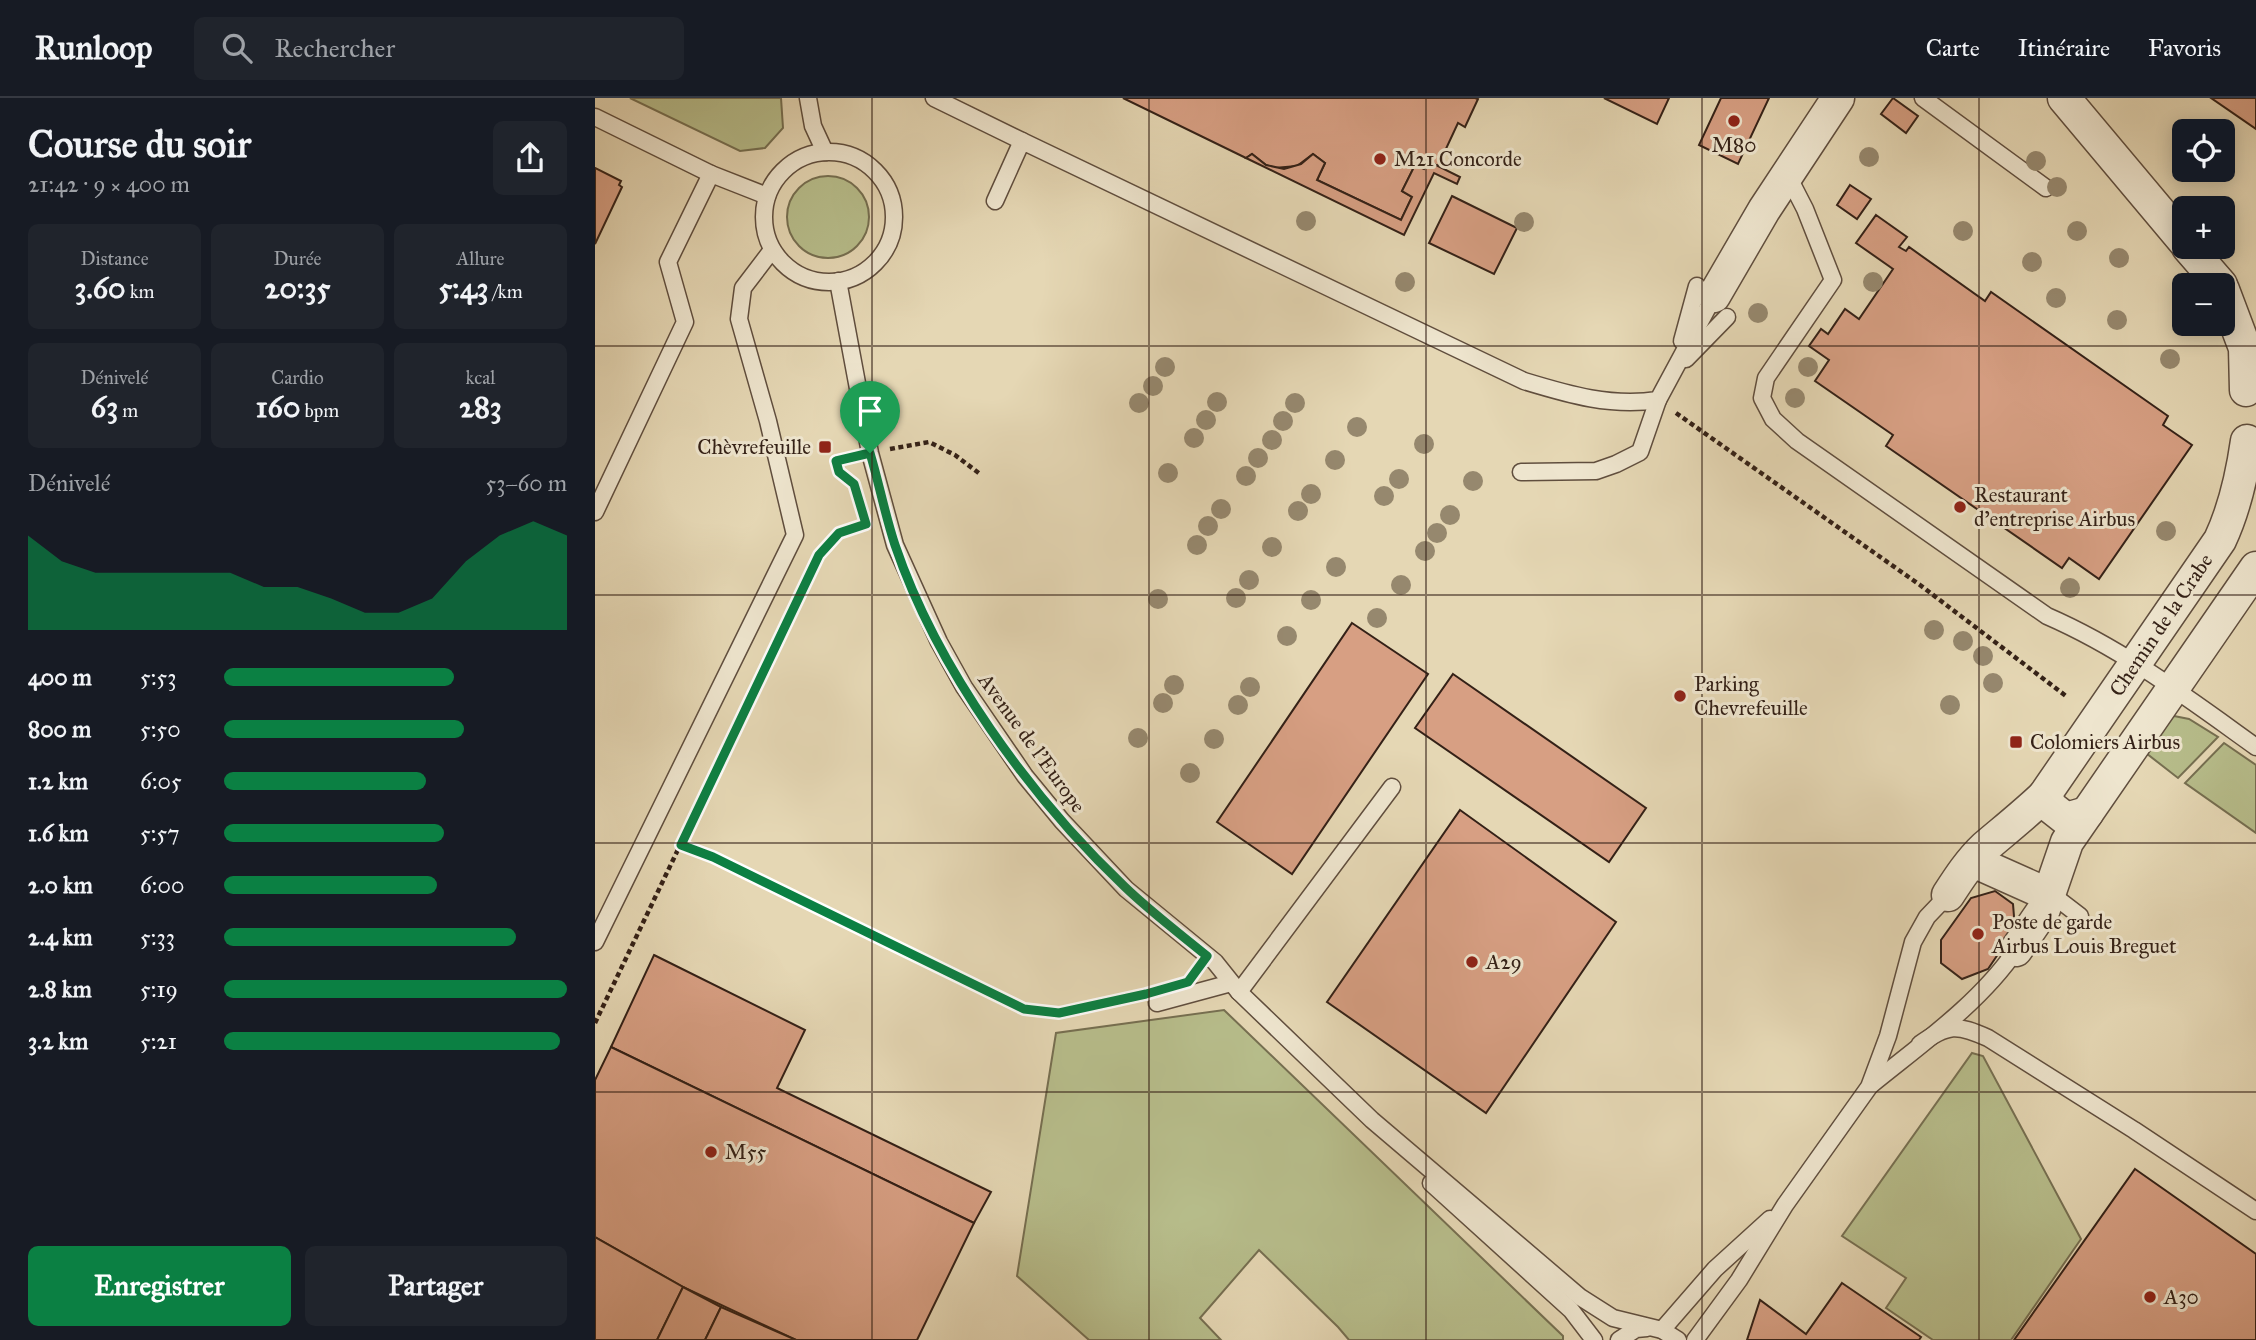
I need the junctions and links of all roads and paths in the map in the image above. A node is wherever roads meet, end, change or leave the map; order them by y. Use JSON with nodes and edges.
{"nodes":[{"id":1,"x":807,"y":98,"type":"edge"},
{"id":2,"x":933,"y":98,"type":"edge"},
{"id":3,"x":1838,"y":98,"type":"edge"},
{"id":4,"x":1923,"y":98,"type":"edge"},
{"id":5,"x":2064,"y":98,"type":"edge"},
{"id":6,"x":595,"y":117,"type":"edge"},
{"id":7,"x":1022,"y":141,"type":"junction"},
{"id":8,"x":825,"y":152,"type":"junction"},
{"id":9,"x":711,"y":174,"type":"junction"},
{"id":10,"x":1787,"y":174,"type":"junction"},
{"id":11,"x":2046,"y":188,"type":"dead end"},
{"id":12,"x":767,"y":197,"type":"junction"},
{"id":13,"x":995,"y":201,"type":"dead end"},
{"id":14,"x":1764,"y":210,"type":"junction"},
{"id":15,"x":2172,"y":228,"type":"edge"},
{"id":16,"x":772,"y":250,"type":"junction"},
{"id":17,"x":2198,"y":259,"type":"edge"},
{"id":18,"x":2209,"y":273,"type":"edge"},
{"id":19,"x":838,"y":282,"type":"junction"},
{"id":20,"x":1713,"y":300,"type":"junction"},
{"id":21,"x":2235,"y":300,"type":"edge"},
{"id":22,"x":2256,"y":319,"type":"edge"},
{"id":23,"x":2235,"y":323,"type":"edge"},
{"id":24,"x":1675,"y":371,"type":"junction"},
{"id":25,"x":2251,"y":381,"type":"edge"},
{"id":26,"x":1658,"y":400,"type":"junction"},
{"id":27,"x":2251,"y":449,"type":"edge"},
{"id":28,"x":870,"y":453,"type":"junction"},
{"id":29,"x":1521,"y":472,"type":"dead end"},
{"id":30,"x":981,"y":474,"type":"dead end"},
{"id":31,"x":858,"y":497,"type":"dead end"},
{"id":32,"x":862,"y":511,"type":"dead end"},
{"id":33,"x":595,"y":512,"type":"edge"},
{"id":34,"x":2256,"y":568,"type":"edge"},
{"id":35,"x":2135,"y":663,"type":"junction"},
{"id":36,"x":2173,"y":688,"type":"junction"},
{"id":37,"x":2066,"y":696,"type":"dead end"},
{"id":38,"x":2256,"y":747,"type":"edge"},
{"id":39,"x":1392,"y":787,"type":"dead end"},
{"id":40,"x":2034,"y":806,"type":"junction"},
{"id":41,"x":2087,"y":813,"type":"junction"},
{"id":42,"x":2067,"y":842,"type":"junction"},
{"id":43,"x":681,"y":845,"type":"junction"},
{"id":44,"x":1973,"y":861,"type":"junction"},
{"id":45,"x":2050,"y":894,"type":"junction"},
{"id":46,"x":1948,"y":895,"type":"joint"},
{"id":47,"x":2080,"y":916,"type":"dead end"},
{"id":48,"x":595,"y":942,"type":"edge"},
{"id":49,"x":2016,"y":950,"type":"joint"},
{"id":50,"x":1235,"y":987,"type":"junction"},
{"id":51,"x":1151,"y":999,"type":"joint"},
{"id":52,"x":595,"y":1023,"type":"edge"},
{"id":53,"x":1920,"y":1044,"type":"junction"},
{"id":54,"x":1869,"y":1087,"type":"junction"},
{"id":55,"x":1372,"y":1120,"type":"junction"},
{"id":56,"x":1785,"y":1205,"type":"junction"},
{"id":57,"x":2256,"y":1211,"type":"edge"},
{"id":58,"x":1656,"y":1328,"type":"junction"},
{"id":59,"x":1594,"y":1340,"type":"edge"},
{"id":60,"x":1619,"y":1340,"type":"edge"},
{"id":61,"x":1678,"y":1340,"type":"edge"},
{"id":62,"x":1695,"y":1340,"type":"edge"}],
"edges":[{"from":1,"to":8,"type":"lane"},
{"from":2,"to":7,"type":"lane"},
{"from":3,"to":10,"type":"street"},
{"from":4,"to":11,"type":"lane"},
{"from":5,"to":15,"type":"street"},
{"from":6,"to":9,"type":"lane"},
{"from":7,"to":13,"type":"lane"},
{"from":7,"to":26,"type":"lane"},
{"from":8,"to":12,"type":"lane"},
{"from":8,"to":19,"type":"lane"},
{"from":9,"to":12,"type":"lane"},
{"from":9,"to":33,"type":"lane"},
{"from":10,"to":14,"type":"street"},
{"from":10,"to":35,"type":"lane"},
{"from":12,"to":16,"type":"lane"},
{"from":14,"to":20,"type":"street"},
{"from":14,"to":20,"type":"street"},
{"from":16,"to":19,"type":"lane"},
{"from":16,"to":48,"type":"lane"},
{"from":17,"to":18,"type":"street"},
{"from":19,"to":28,"type":"lane","name":"Avenue de l'Europe"},
{"from":20,"to":24,"type":"lane"},
{"from":20,"to":24,"type":"lane"},
{"from":21,"to":22,"type":"street"},
{"from":23,"to":25,"type":"street","name":"Chemin de la Crabe"},
{"from":24,"to":26,"type":"lane"},
{"from":25,"to":27,"type":"street","name":"Chemin de la Crabe"},
{"from":26,"to":29,"type":"lane"},
{"from":26,"to":37,"type":"path"},
{"from":27,"to":35,"type":"street","name":"Chemin de la Crabe"},
{"from":28,"to":30,"type":"path"},
{"from":28,"to":31,"type":"path"},
{"from":28,"to":50,"type":"lane","name":"Avenue de l'Europe"},
{"from":32,"to":43,"type":"path"},
{"from":34,"to":36,"type":"street"},
{"from":35,"to":36,"type":"lane"},
{"from":35,"to":40,"type":"street","name":"Chemin de la Crabe"},
{"from":36,"to":38,"type":"lane"},
{"from":36,"to":41,"type":"street"},
{"from":39,"to":50,"type":"lane"},
{"from":40,"to":41,"type":"street"},
{"from":40,"to":42,"type":"street"},
{"from":40,"to":44,"type":"street","name":"Chemin de la Crabe"},
{"from":41,"to":42,"type":"street"},
{"from":42,"to":45,"type":"street"},
{"from":43,"to":51,"type":"path"},
{"from":43,"to":52,"type":"path"},
{"from":44,"to":45,"type":"street"},
{"from":44,"to":46,"type":"street","name":"Chemin de la Crabe"},
{"from":45,"to":47,"type":"lane"},
{"from":45,"to":49,"type":"street"},
{"from":46,"to":54,"type":"lane"},
{"from":49,"to":53,"type":"lane"},
{"from":50,"to":51,"type":"lane"},
{"from":50,"to":55,"type":"lane","name":"Avenue de l'Europe"},
{"from":53,"to":54,"type":"lane"},
{"from":53,"to":57,"type":"lane"},
{"from":54,"to":56,"type":"lane"},
{"from":55,"to":58,"type":"lane"},
{"from":55,"to":59,"type":"lane"},
{"from":56,"to":58,"type":"lane"},
{"from":56,"to":62,"type":"lane"},
{"from":58,"to":60,"type":"lane"},
{"from":58,"to":61,"type":"lane"}]}
